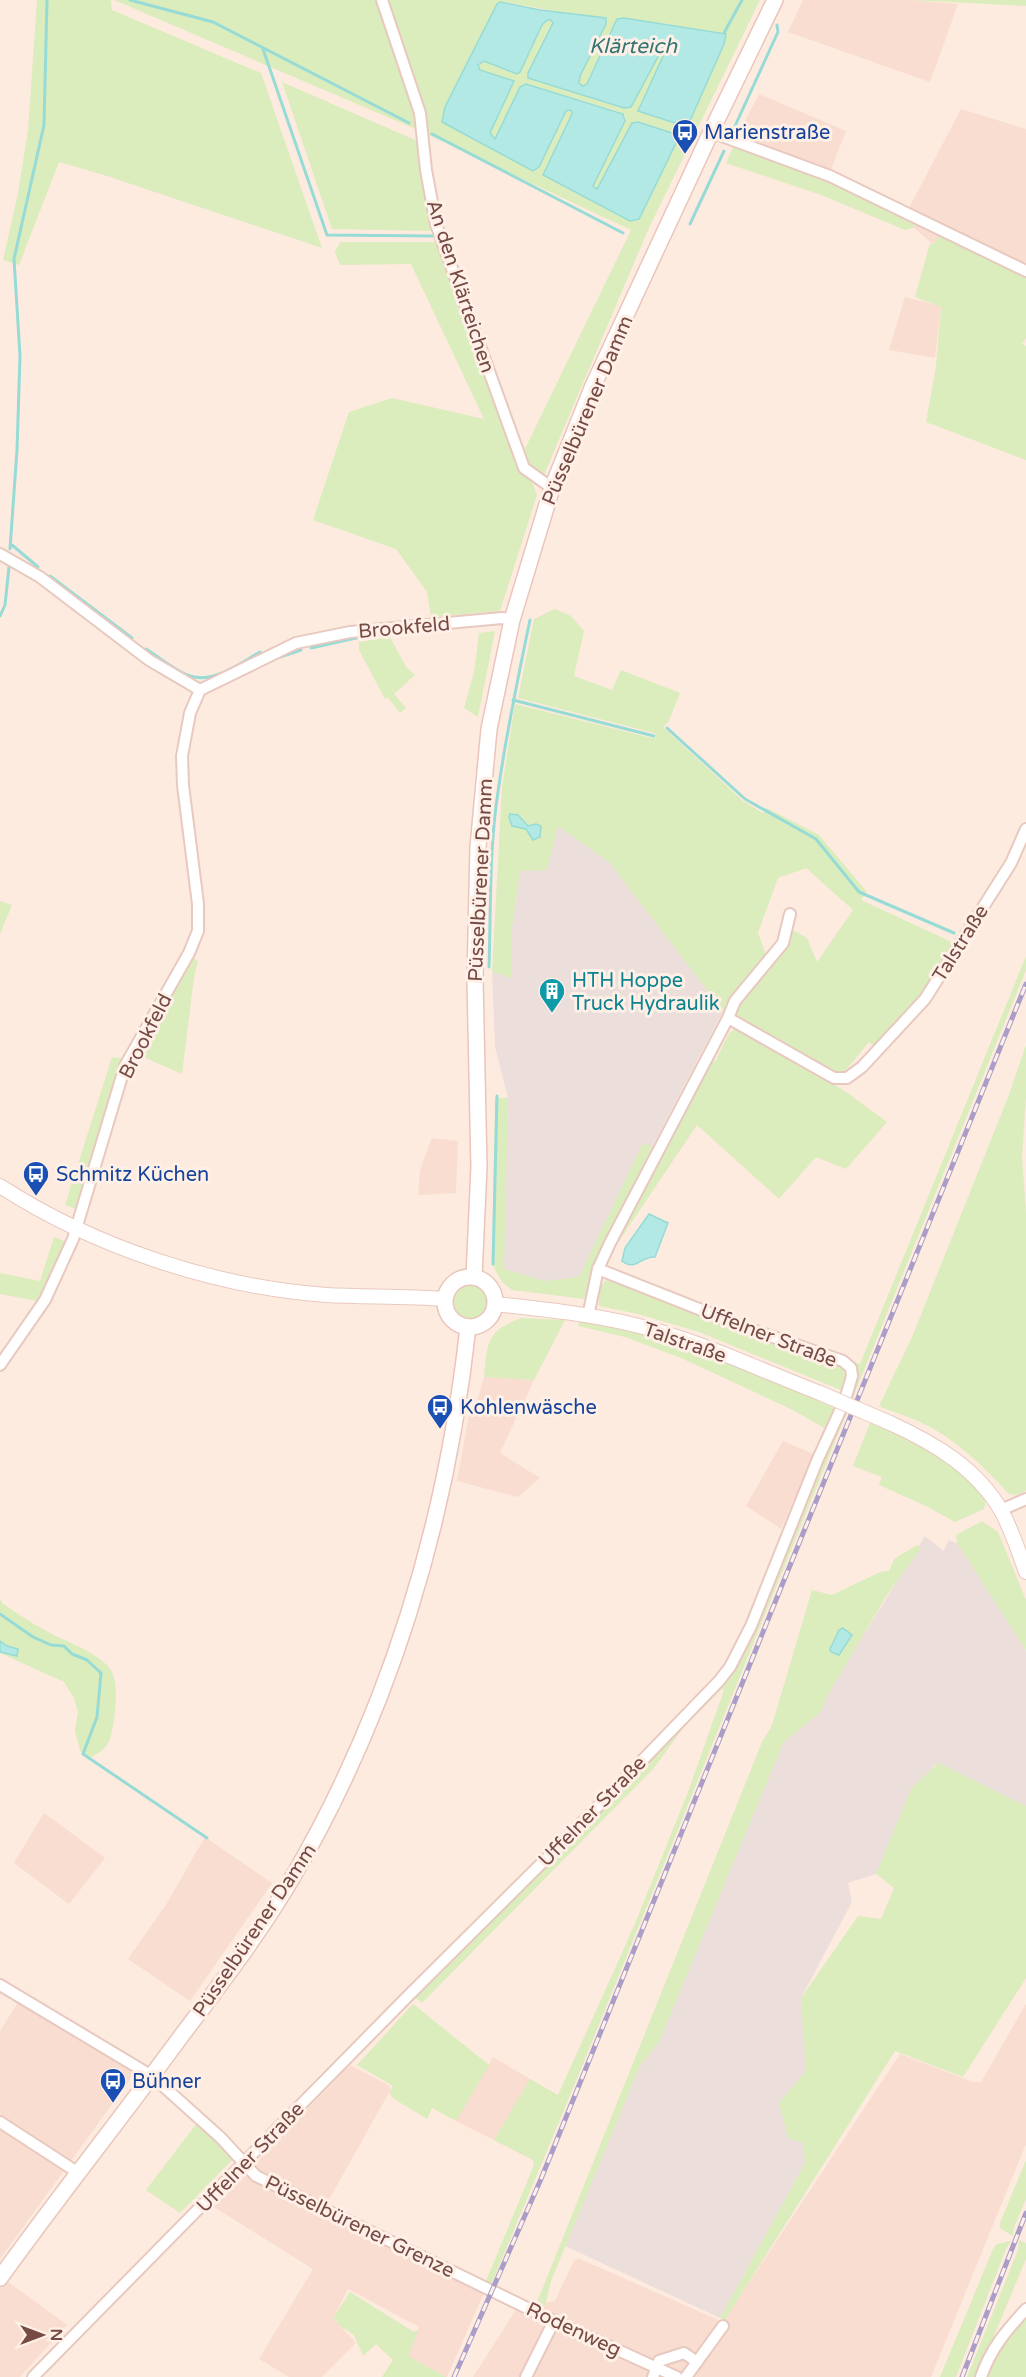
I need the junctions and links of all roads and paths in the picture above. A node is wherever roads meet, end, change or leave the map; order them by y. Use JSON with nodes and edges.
{"nodes":[{"id":1,"x":382,"y":0,"type":"edge"},
{"id":2,"x":775,"y":0,"type":"edge"},
{"id":3,"x":711,"y":132,"type":"junction"},
{"id":4,"x":1026,"y":271,"type":"edge"},
{"id":5,"x":552,"y":488,"type":"junction"},
{"id":6,"x":0,"y":554,"type":"edge"},
{"id":7,"x":512,"y":620,"type":"junction"},
{"id":8,"x":200,"y":690,"type":"junction"},
{"id":9,"x":1026,"y":829,"type":"edge"},
{"id":10,"x":790,"y":914,"type":"dead end"},
{"id":11,"x":728,"y":1018,"type":"junction"},
{"id":12,"x":0,"y":1186,"type":"edge"},
{"id":13,"x":76,"y":1228,"type":"junction"},
{"id":14,"x":598,"y":1269,"type":"junction"},
{"id":15,"x":474,"y":1277,"type":"junction"},
{"id":16,"x":445,"y":1299,"type":"junction"},
{"id":17,"x":495,"y":1304,"type":"junction"},
{"id":18,"x":588,"y":1316,"type":"junction"},
{"id":19,"x":468,"y":1327,"type":"junction"},
{"id":20,"x":0,"y":1365,"type":"edge"},
{"id":21,"x":1026,"y":1499,"type":"edge"},
{"id":22,"x":1001,"y":1510,"type":"junction"},
{"id":23,"x":1026,"y":1572,"type":"edge"},
{"id":24,"x":0,"y":1985,"type":"edge"},
{"id":25,"x":152,"y":2076,"type":"junction"},
{"id":26,"x":0,"y":2122,"type":"edge"},
{"id":27,"x":243,"y":2164,"type":"junction"},
{"id":28,"x":77,"y":2172,"type":"junction"},
{"id":29,"x":0,"y":2278,"type":"edge"},
{"id":30,"x":494,"y":2291,"type":"joint"},
{"id":31,"x":1026,"y":2309,"type":"edge"},
{"id":32,"x":554,"y":2321,"type":"junction"},
{"id":33,"x":723,"y":2326,"type":"dead end"},
{"id":34,"x":697,"y":2361,"type":"junction"},
{"id":35,"x":654,"y":2372,"type":"edge"},
{"id":36,"x":33,"y":2377,"type":"edge"},
{"id":37,"x":526,"y":2377,"type":"edge"},
{"id":38,"x":678,"y":2377,"type":"edge"},
{"id":39,"x":686,"y":2377,"type":"edge"},
{"id":40,"x":981,"y":2377,"type":"edge"}],
"edges":[{"from":1,"to":5,"type":"street","name":"An den Klärteichen"},
{"from":2,"to":3,"type":"main road","name":"Püsselbürener Damm"},
{"from":3,"to":4,"type":"street"},
{"from":3,"to":5,"type":"main road","name":"Püsselbürener Damm"},
{"from":5,"to":7,"type":"main road","name":"Püsselbürener Damm"},
{"from":6,"to":8,"type":"street"},
{"from":7,"to":8,"type":"street","name":"Brookfeld"},
{"from":7,"to":15,"type":"main road","name":"Püsselbürener Damm"},
{"from":8,"to":13,"type":"street","name":"Brookfeld"},
{"from":9,"to":11,"type":"street","name":"Talstraße"},
{"from":10,"to":11,"type":"street"},
{"from":11,"to":14,"type":"street"},
{"from":12,"to":13,"type":"street"},
{"from":13,"to":16,"type":"street"},
{"from":13,"to":20,"type":"street","name":"Brookfeld"},
{"from":14,"to":18,"type":"street"},
{"from":14,"to":27,"type":"street","name":"Uffelner Straße"},
{"from":15,"to":16,"type":"main road"},
{"from":15,"to":17,"type":"main road"},
{"from":16,"to":19,"type":"main road"},
{"from":17,"to":18,"type":"street","name":"Talstraße"},
{"from":17,"to":19,"type":"main road"},
{"from":18,"to":22,"type":"street","name":"Talstraße","bridge":true},
{"from":19,"to":25,"type":"main road","name":"Püsselbürener Damm"},
{"from":21,"to":22,"type":"street"},
{"from":22,"to":23,"type":"street","name":"Talstraße"},
{"from":24,"to":25,"type":"street","name":"Püsselbürener Grenze"},
{"from":25,"to":27,"type":"street","name":"Püsselbürener Grenze"},
{"from":25,"to":28,"type":"main road","name":"Püsselbürener Damm"},
{"from":26,"to":28,"type":"street"},
{"from":27,"to":30,"type":"street","name":"Püsselbürener Grenze"},
{"from":27,"to":36,"type":"street","name":"Uffelner Straße"},
{"from":28,"to":29,"type":"main road","name":"Püsselbürener Damm"},
{"from":30,"to":32,"type":"street","name":"Rodenweg"},
{"from":31,"to":40,"type":"street"},
{"from":32,"to":35,"type":"street","name":"Rodenweg"},
{"from":32,"to":37,"type":"street"},
{"from":33,"to":34,"type":"street"},
{"from":34,"to":35,"type":"street"},
{"from":34,"to":39,"type":"street"},
{"from":35,"to":38,"type":"street","name":"Rodenweg"}]}
